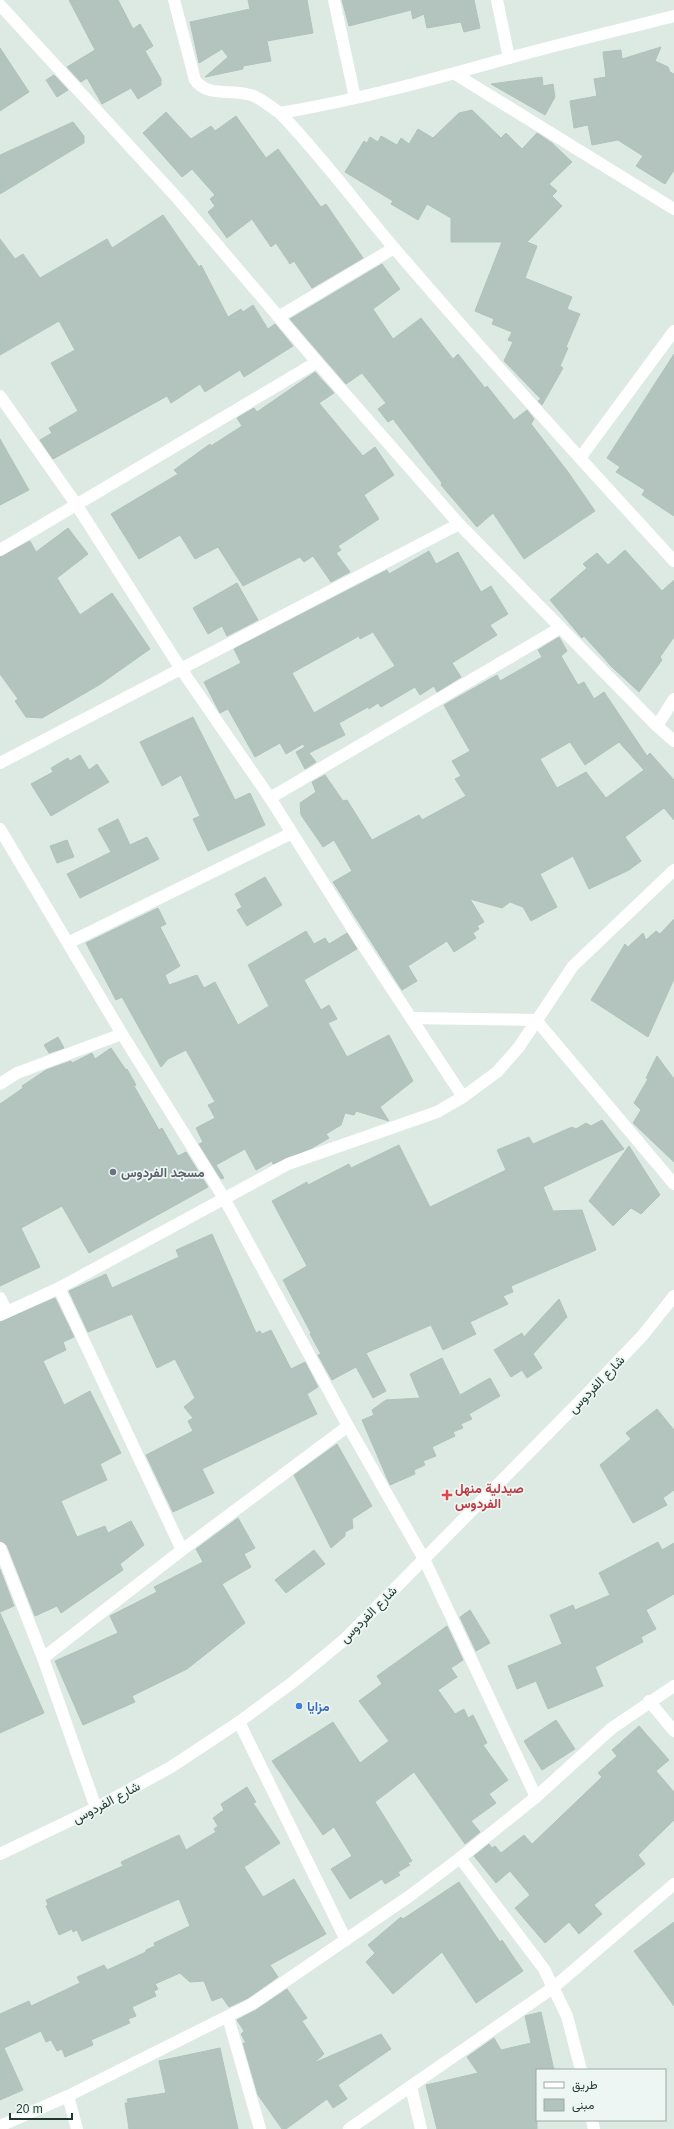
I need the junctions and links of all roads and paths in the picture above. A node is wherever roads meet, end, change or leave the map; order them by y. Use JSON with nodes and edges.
{"nodes":[{"id":1,"x":174,"y":0,"type":"edge"},
{"id":2,"x":334,"y":0,"type":"edge"},
{"id":3,"x":497,"y":0,"type":"edge"},
{"id":4,"x":0,"y":5,"type":"edge"},
{"id":5,"x":674,"y":16,"type":"edge"},
{"id":6,"x":509,"y":58,"type":"junction"},
{"id":7,"x":455,"y":74,"type":"junction"},
{"id":8,"x":355,"y":98,"type":"junction"},
{"id":9,"x":280,"y":113,"type":"junction"},
{"id":10,"x":674,"y":209,"type":"edge"},
{"id":11,"x":394,"y":248,"type":"junction"},
{"id":12,"x":280,"y":316,"type":"junction"},
{"id":13,"x":673,"y":334,"type":"edge"},
{"id":14,"x":317,"y":362,"type":"junction"},
{"id":15,"x":0,"y":396,"type":"edge"},
{"id":16,"x":580,"y":458,"type":"junction"},
{"id":17,"x":76,"y":504,"type":"junction"},
{"id":18,"x":459,"y":524,"type":"junction"},
{"id":19,"x":0,"y":550,"type":"edge"},
{"id":20,"x":674,"y":561,"type":"edge"},
{"id":21,"x":560,"y":628,"type":"junction"},
{"id":22,"x":181,"y":669,"type":"junction"},
{"id":23,"x":674,"y":700,"type":"edge"},
{"id":24,"x":657,"y":726,"type":"junction"},
{"id":25,"x":674,"y":741,"type":"edge"},
{"id":26,"x":0,"y":763,"type":"edge"},
{"id":27,"x":270,"y":798,"type":"junction"},
{"id":28,"x":0,"y":829,"type":"edge"},
{"id":29,"x":292,"y":833,"type":"junction"},
{"id":30,"x":674,"y":870,"type":"edge"},
{"id":31,"x":68,"y":943,"type":"junction"},
{"id":32,"x":411,"y":1018,"type":"junction"},
{"id":33,"x":536,"y":1020,"type":"junction"},
{"id":34,"x":122,"y":1034,"type":"junction"},
{"id":35,"x":0,"y":1084,"type":"edge"},
{"id":36,"x":463,"y":1097,"type":"junction"},
{"id":37,"x":674,"y":1184,"type":"edge"},
{"id":38,"x":224,"y":1198,"type":"junction"},
{"id":39,"x":59,"y":1288,"type":"junction"},
{"id":40,"x":674,"y":1296,"type":"edge"},
{"id":41,"x":0,"y":1298,"type":"edge"},
{"id":42,"x":3,"y":1314,"type":"edge"},
{"id":43,"x":348,"y":1426,"type":"junction"},
{"id":44,"x":0,"y":1548,"type":"edge"},
{"id":45,"x":182,"y":1550,"type":"junction"},
{"id":46,"x":424,"y":1559,"type":"junction"},
{"id":47,"x":43,"y":1658,"type":"junction"},
{"id":48,"x":674,"y":1686,"type":"edge"},
{"id":49,"x":649,"y":1701,"type":"junction"},
{"id":50,"x":239,"y":1722,"type":"junction"},
{"id":51,"x":674,"y":1731,"type":"edge"},
{"id":52,"x":536,"y":1796,"type":"junction"},
{"id":53,"x":96,"y":1808,"type":"junction"},
{"id":54,"x":0,"y":1854,"type":"edge"},
{"id":55,"x":460,"y":1858,"type":"junction"},
{"id":56,"x":674,"y":1884,"type":"edge"},
{"id":57,"x":346,"y":1940,"type":"junction"},
{"id":58,"x":554,"y":1987,"type":"junction"},
{"id":59,"x":228,"y":2016,"type":"junction"},
{"id":60,"x":580,"y":2069,"type":"edge"},
{"id":61,"x":411,"y":2087,"type":"junction"},
{"id":62,"x":68,"y":2096,"type":"junction"},
{"id":63,"x":0,"y":2126,"type":"edge"},
{"id":64,"x":77,"y":2129,"type":"edge"},
{"id":65,"x":260,"y":2129,"type":"edge"},
{"id":66,"x":349,"y":2129,"type":"edge"},
{"id":67,"x":421,"y":2129,"type":"edge"}],
"edges":[{"from":1,"to":9,"type":"street"},
{"from":2,"to":8,"type":"street"},
{"from":3,"to":6,"type":"street"},
{"from":4,"to":12,"type":"street"},
{"from":5,"to":6,"type":"street"},
{"from":6,"to":7,"type":"street"},
{"from":7,"to":8,"type":"street"},
{"from":7,"to":10,"type":"street"},
{"from":8,"to":9,"type":"street"},
{"from":9,"to":11,"type":"street"},
{"from":11,"to":12,"type":"street"},
{"from":11,"to":16,"type":"street"},
{"from":12,"to":14,"type":"street"},
{"from":13,"to":16,"type":"street"},
{"from":14,"to":17,"type":"street"},
{"from":14,"to":18,"type":"street"},
{"from":15,"to":17,"type":"street"},
{"from":16,"to":20,"type":"street"},
{"from":17,"to":19,"type":"street"},
{"from":17,"to":22,"type":"street"},
{"from":18,"to":21,"type":"street"},
{"from":18,"to":22,"type":"street"},
{"from":21,"to":24,"type":"street"},
{"from":21,"to":27,"type":"street"},
{"from":22,"to":26,"type":"street"},
{"from":22,"to":27,"type":"street"},
{"from":23,"to":24,"type":"street"},
{"from":24,"to":25,"type":"street"},
{"from":27,"to":29,"type":"street"},
{"from":28,"to":31,"type":"street"},
{"from":29,"to":31,"type":"street"},
{"from":29,"to":32,"type":"street"},
{"from":30,"to":33,"type":"street"},
{"from":31,"to":34,"type":"street"},
{"from":32,"to":33,"type":"street"},
{"from":32,"to":36,"type":"street"},
{"from":33,"to":36,"type":"street"},
{"from":33,"to":37,"type":"street"},
{"from":34,"to":35,"type":"street"},
{"from":34,"to":38,"type":"street"},
{"from":36,"to":38,"type":"street"},
{"from":38,"to":39,"type":"street"},
{"from":38,"to":43,"type":"street"},
{"from":39,"to":42,"type":"street"},
{"from":39,"to":45,"type":"street"},
{"from":40,"to":46,"type":"street","name":"شارع الفردوس"},
{"from":41,"to":42,"type":"street"},
{"from":43,"to":45,"type":"street"},
{"from":43,"to":46,"type":"street"},
{"from":44,"to":47,"type":"street"},
{"from":45,"to":47,"type":"street"},
{"from":46,"to":50,"type":"street","name":"شارع الفردوس"},
{"from":46,"to":52,"type":"street"},
{"from":47,"to":53,"type":"street"},
{"from":48,"to":49,"type":"street"},
{"from":49,"to":51,"type":"street"},
{"from":49,"to":52,"type":"street"},
{"from":50,"to":53,"type":"street","name":"شارع الفردوس"},
{"from":50,"to":57,"type":"street"},
{"from":52,"to":55,"type":"street"},
{"from":53,"to":54,"type":"street","name":"شارع الفردوس"},
{"from":55,"to":57,"type":"street"},
{"from":55,"to":58,"type":"street"},
{"from":56,"to":58,"type":"street"},
{"from":57,"to":59,"type":"street"},
{"from":58,"to":60,"type":"street"},
{"from":58,"to":61,"type":"street"},
{"from":59,"to":62,"type":"street"},
{"from":59,"to":65,"type":"street"},
{"from":61,"to":66,"type":"street"},
{"from":61,"to":67,"type":"street"},
{"from":62,"to":63,"type":"street"},
{"from":62,"to":64,"type":"street"}]}
